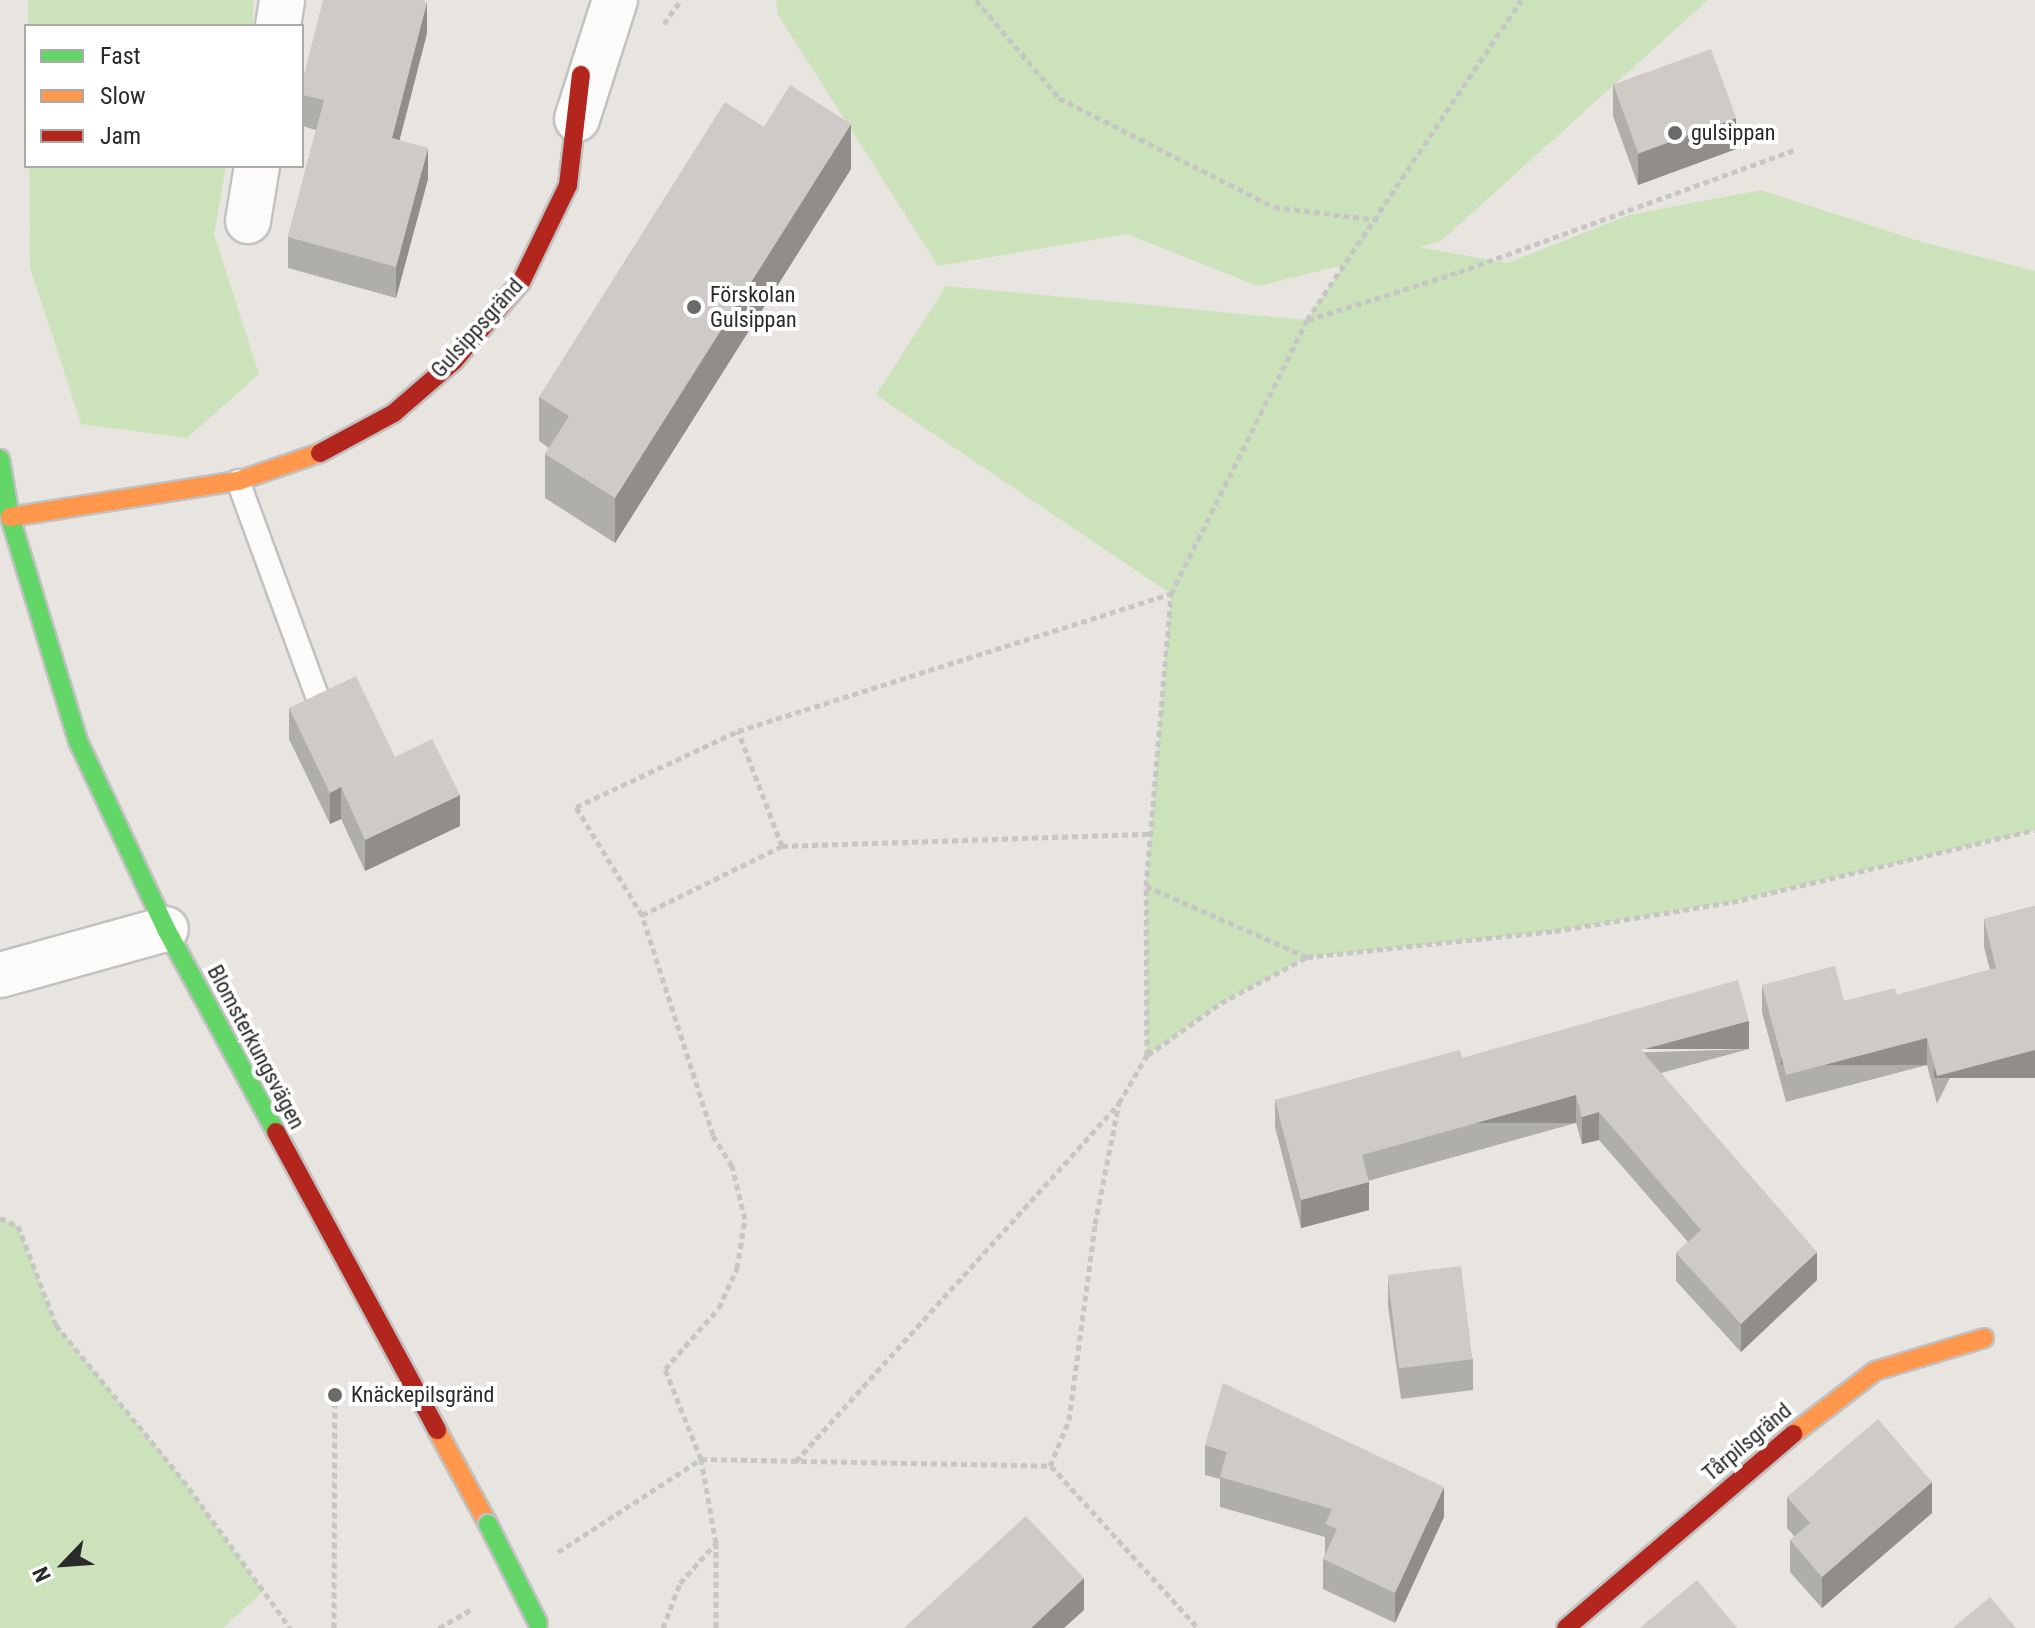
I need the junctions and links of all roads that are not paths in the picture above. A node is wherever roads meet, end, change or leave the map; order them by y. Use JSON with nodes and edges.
{"nodes":[{"id":1,"x":282,"y":0,"type":"edge"},
{"id":2,"x":615,"y":0,"type":"edge"},
{"id":3,"x":278,"y":24,"type":"edge"},
{"id":4,"x":581,"y":75,"type":"dead end"},
{"id":5,"x":576,"y":125,"type":"junction"},
{"id":6,"x":257,"y":168,"type":"edge"},
{"id":7,"x":248,"y":221,"type":"dead end"},
{"id":8,"x":0,"y":459,"type":"edge"},
{"id":9,"x":238,"y":481,"type":"junction"},
{"id":10,"x":10,"y":517,"type":"junction"},
{"id":11,"x":317,"y":696,"type":"edge"},
{"id":12,"x":166,"y":929,"type":"junction"},
{"id":13,"x":0,"y":975,"type":"edge"},
{"id":14,"x":1984,"y":1338,"type":"dead end"},
{"id":15,"x":540,"y":1625,"type":"edge"},
{"id":16,"x":1566,"y":1628,"type":"edge"}],
"edges":[{"from":1,"to":3,"type":"street"},
{"from":2,"to":5,"type":"street","name":"Gulsippsgränd"},
{"from":4,"to":5,"type":"street","name":"Gulsippsgränd"},
{"from":5,"to":9,"type":"street","name":"Gulsippsgränd"},
{"from":6,"to":7,"type":"street"},
{"from":8,"to":10,"type":"street","name":"Blomsterkungsvägen"},
{"from":9,"to":10,"type":"street","name":"Gulsippsgränd"},
{"from":9,"to":11,"type":"lane"},
{"from":10,"to":12,"type":"street","name":"Blomsterkungsvägen"},
{"from":12,"to":13,"type":"street"},
{"from":12,"to":15,"type":"street","name":"Blomsterkungsvägen","bridge":true},
{"from":14,"to":16,"type":"street","name":"Tårpilsgränd"}]}
